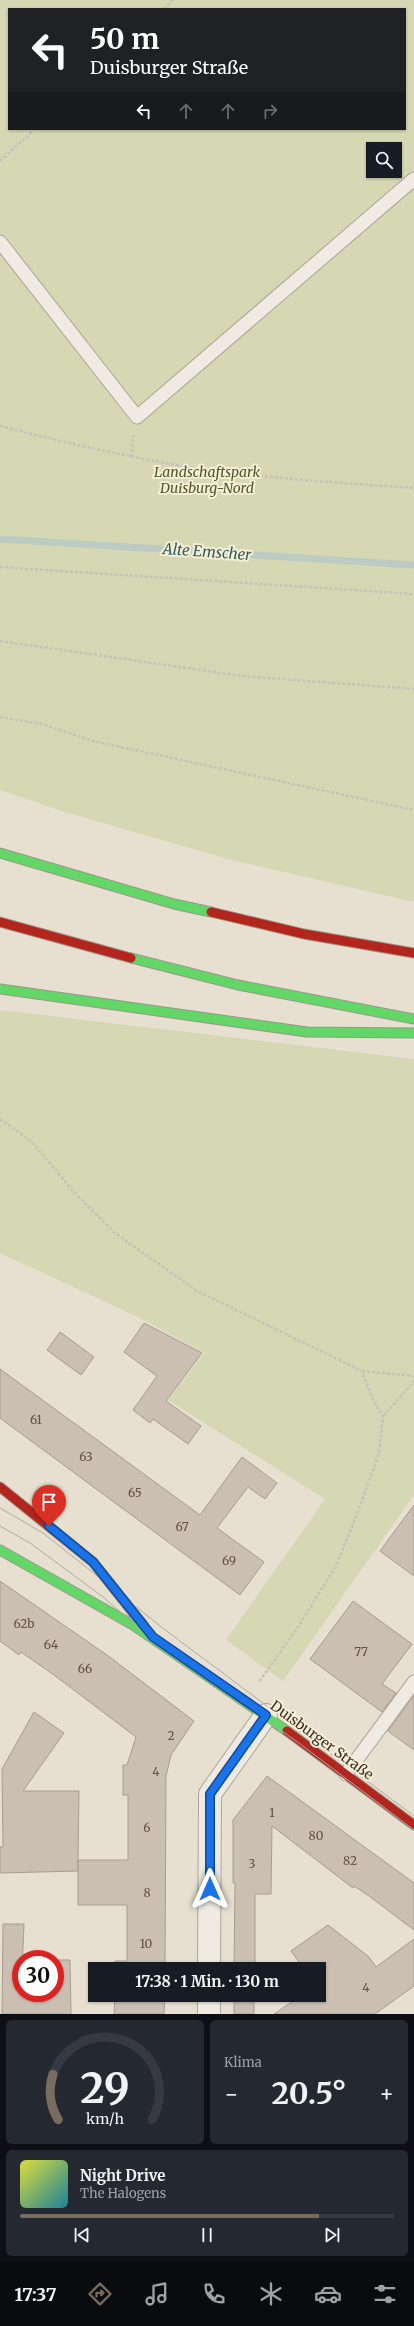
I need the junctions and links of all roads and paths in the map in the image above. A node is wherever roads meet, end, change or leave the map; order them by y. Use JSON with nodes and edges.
{"nodes":[{"id":1,"x":173,"y":0,"type":"edge"},
{"id":2,"x":165,"y":8,"type":"edge"},
{"id":3,"x":34,"y":130,"type":"edge"},
{"id":4,"x":0,"y":161,"type":"edge"},
{"id":5,"x":414,"y":179,"type":"edge"},
{"id":6,"x":0,"y":242,"type":"edge"},
{"id":7,"x":0,"y":426,"type":"edge"},
{"id":8,"x":414,"y":488,"type":"edge"},
{"id":9,"x":0,"y":567,"type":"edge"},
{"id":10,"x":414,"y":594,"type":"edge"},
{"id":11,"x":0,"y":641,"type":"edge"},
{"id":12,"x":414,"y":689,"type":"edge"},
{"id":13,"x":0,"y":717,"type":"edge"},
{"id":14,"x":414,"y":810,"type":"edge"},
{"id":15,"x":0,"y":853,"type":"edge"},
{"id":16,"x":0,"y":922,"type":"edge"},
{"id":17,"x":414,"y":953,"type":"edge"},
{"id":18,"x":0,"y":989,"type":"edge"},
{"id":19,"x":414,"y":1018,"type":"edge"},
{"id":20,"x":414,"y":1033,"type":"edge"},
{"id":21,"x":0,"y":1119,"type":"edge"},
{"id":22,"x":362,"y":1371,"type":"junction"},
{"id":23,"x":414,"y":1376,"type":"edge"},
{"id":24,"x":414,"y":1381,"type":"edge"},
{"id":25,"x":383,"y":1416,"type":"junction"},
{"id":26,"x":0,"y":1486,"type":"edge"},
{"id":27,"x":0,"y":1550,"type":"edge"},
{"id":28,"x":153,"y":1637,"type":"junction"},
{"id":29,"x":414,"y":1682,"type":"edge"},
{"id":30,"x":245,"y":1701,"type":"junction"},
{"id":31,"x":266,"y":1715,"type":"junction"},
{"id":32,"x":346,"y":1774,"type":"junction"},
{"id":33,"x":414,"y":1825,"type":"edge"},
{"id":34,"x":209,"y":1962,"type":"edge"},
{"id":35,"x":209,"y":2002,"type":"edge"},
{"id":36,"x":209,"y":2014,"type":"edge"}],
"edges":[{"from":1,"to":2,"type":"path"},
{"from":3,"to":4,"type":"path"},
{"from":5,"to":6,"type":"lane"},
{"from":7,"to":8,"type":"path"},
{"from":9,"to":10,"type":"path"},
{"from":11,"to":12,"type":"path"},
{"from":13,"to":14,"type":"path"},
{"from":15,"to":17,"type":"main road"},
{"from":16,"to":19,"type":"main road"},
{"from":18,"to":20,"type":"main road"},
{"from":21,"to":22,"type":"path"},
{"from":22,"to":23,"type":"path"},
{"from":22,"to":25,"type":"path"},
{"from":24,"to":25,"type":"path"},
{"from":25,"to":30,"type":"path"},
{"from":26,"to":28,"type":"main road","name":"Duisburger Straße"},
{"from":27,"to":28,"type":"main road","name":"Duisburger Straße"},
{"from":28,"to":30,"type":"main road","name":"Duisburger Straße"},
{"from":29,"to":32,"type":"lane"},
{"from":30,"to":31,"type":"main road","name":"Duisburger Straße"},
{"from":31,"to":32,"type":"main road","name":"Duisburger Straße"},
{"from":31,"to":34,"type":"street"},
{"from":32,"to":33,"type":"main road","name":"Duisburger Straße"},
{"from":35,"to":36,"type":"street"}]}
